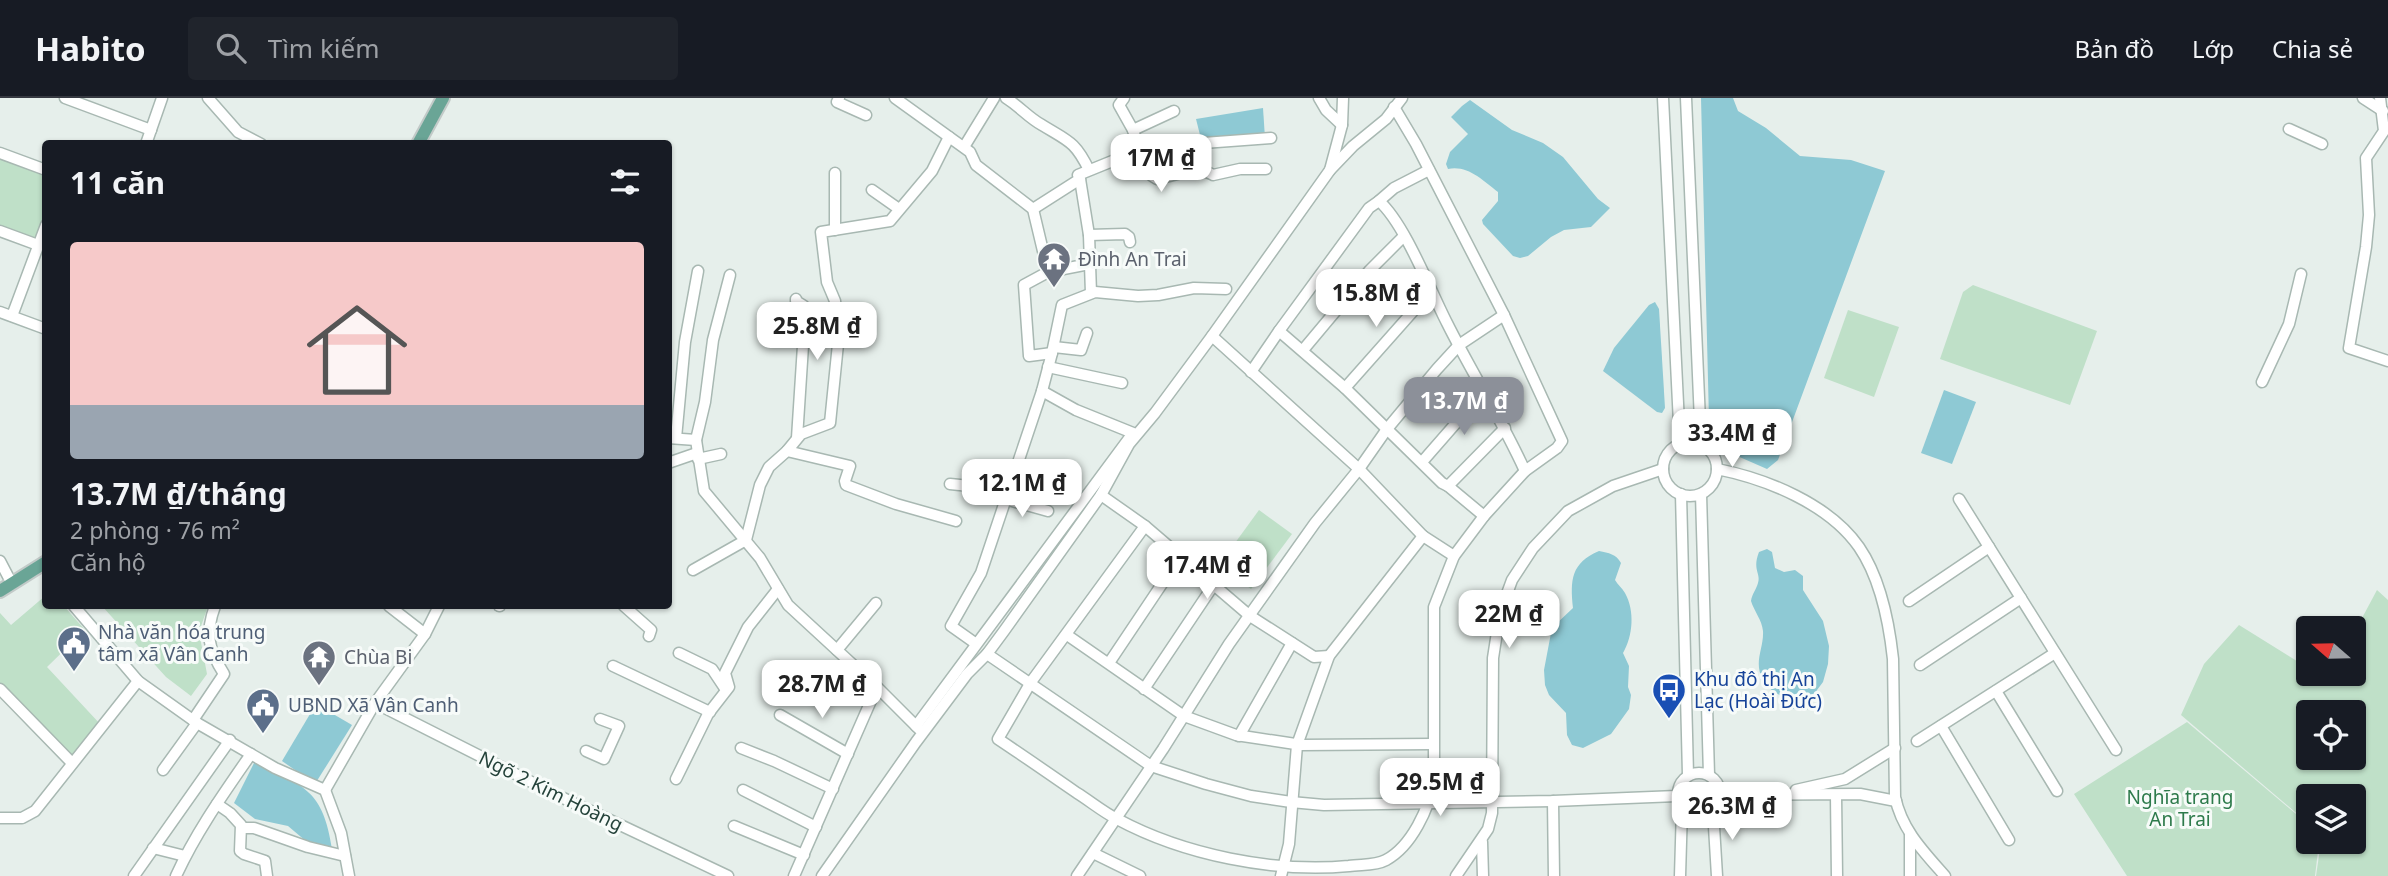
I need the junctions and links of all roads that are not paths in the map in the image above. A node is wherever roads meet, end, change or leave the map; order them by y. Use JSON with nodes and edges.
{"nodes":[{"id":1,"x":65,"y":98,"type":"edge"},
{"id":2,"x":162,"y":98,"type":"edge"},
{"id":3,"x":208,"y":98,"type":"edge"},
{"id":4,"x":443,"y":98,"type":"edge"},
{"id":5,"x":839,"y":98,"type":"edge"},
{"id":6,"x":895,"y":98,"type":"edge"},
{"id":7,"x":1006,"y":98,"type":"edge"},
{"id":8,"x":1124,"y":98,"type":"edge"},
{"id":9,"x":1319,"y":98,"type":"edge"},
{"id":10,"x":1343,"y":98,"type":"edge"},
{"id":11,"x":1402,"y":98,"type":"edge"},
{"id":12,"x":1663,"y":98,"type":"edge"},
{"id":13,"x":1686,"y":98,"type":"edge"},
{"id":14,"x":2363,"y":98,"type":"edge"},
{"id":15,"x":2380,"y":98,"type":"edge"},
{"id":16,"x":992,"y":99,"type":"edge"},
{"id":17,"x":1394,"y":107,"type":"junction"},
{"id":18,"x":2383,"y":110,"type":"junction"},
{"id":19,"x":1174,"y":111,"type":"dead end"},
{"id":20,"x":866,"y":115,"type":"dead end"},
{"id":21,"x":1342,"y":125,"type":"junction"},
{"id":22,"x":151,"y":130,"type":"junction"},
{"id":23,"x":1133,"y":130,"type":"junction"},
{"id":24,"x":2289,"y":130,"type":"dead end"},
{"id":25,"x":949,"y":136,"type":"junction"},
{"id":26,"x":1271,"y":138,"type":"dead end"},
{"id":27,"x":147,"y":140,"type":"edge"},
{"id":28,"x":253,"y":140,"type":"edge"},
{"id":29,"x":420,"y":140,"type":"edge"},
{"id":30,"x":2322,"y":144,"type":"dead end"},
{"id":31,"x":964,"y":147,"type":"junction"},
{"id":32,"x":0,"y":153,"type":"edge"},
{"id":33,"x":1141,"y":157,"type":"junction"},
{"id":34,"x":42,"y":169,"type":"edge"},
{"id":35,"x":1266,"y":169,"type":"dead end"},
{"id":36,"x":1089,"y":170,"type":"junction"},
{"id":37,"x":1330,"y":170,"type":"junction"},
{"id":38,"x":1429,"y":170,"type":"junction"},
{"id":39,"x":1195,"y":171,"type":"junction"},
{"id":40,"x":835,"y":173,"type":"dead end"},
{"id":41,"x":1080,"y":179,"type":"junction"},
{"id":42,"x":872,"y":190,"type":"dead end"},
{"id":43,"x":1379,"y":201,"type":"junction"},
{"id":44,"x":899,"y":209,"type":"junction"},
{"id":45,"x":1033,"y":209,"type":"junction"},
{"id":46,"x":835,"y":230,"type":"junction"},
{"id":47,"x":0,"y":231,"type":"edge"},
{"id":48,"x":42,"y":235,"type":"edge"},
{"id":49,"x":1089,"y":235,"type":"junction"},
{"id":50,"x":1404,"y":236,"type":"junction"},
{"id":51,"x":1130,"y":242,"type":"dead end"},
{"id":52,"x":38,"y":245,"type":"junction"},
{"id":53,"x":1089,"y":264,"type":"junction"},
{"id":54,"x":698,"y":271,"type":"dead end"},
{"id":55,"x":1048,"y":272,"type":"junction"},
{"id":56,"x":2301,"y":274,"type":"dead end"},
{"id":57,"x":730,"y":275,"type":"dead end"},
{"id":58,"x":1226,"y":289,"type":"dead end"},
{"id":59,"x":1431,"y":291,"type":"junction"},
{"id":60,"x":1091,"y":293,"type":"junction"},
{"id":61,"x":796,"y":299,"type":"dead end"},
{"id":62,"x":0,"y":312,"type":"edge"},
{"id":63,"x":1504,"y":315,"type":"junction"},
{"id":64,"x":12,"y":316,"type":"junction"},
{"id":65,"x":42,"y":327,"type":"edge"},
{"id":66,"x":1279,"y":331,"type":"junction"},
{"id":67,"x":1087,"y":333,"type":"dead end"},
{"id":68,"x":1212,"y":336,"type":"junction"},
{"id":69,"x":1459,"y":345,"type":"junction"},
{"id":70,"x":1053,"y":350,"type":"junction"},
{"id":71,"x":1303,"y":350,"type":"junction"},
{"id":72,"x":2388,"y":361,"type":"edge"},
{"id":73,"x":1048,"y":367,"type":"junction"},
{"id":74,"x":1251,"y":372,"type":"junction"},
{"id":75,"x":2262,"y":382,"type":"dead end"},
{"id":76,"x":1122,"y":383,"type":"dead end"},
{"id":77,"x":1345,"y":388,"type":"junction"},
{"id":78,"x":1042,"y":391,"type":"junction"},
{"id":79,"x":1484,"y":391,"type":"junction"},
{"id":80,"x":1504,"y":428,"type":"junction"},
{"id":81,"x":1387,"y":429,"type":"junction"},
{"id":82,"x":672,"y":438,"type":"edge"},
{"id":83,"x":797,"y":438,"type":"junction"},
{"id":84,"x":696,"y":440,"type":"junction"},
{"id":85,"x":1680,"y":444,"type":"junction"},
{"id":86,"x":1701,"y":444,"type":"junction"},
{"id":87,"x":787,"y":451,"type":"junction"},
{"id":88,"x":721,"y":454,"type":"dead end"},
{"id":89,"x":697,"y":456,"type":"junction"},
{"id":90,"x":672,"y":462,"type":"edge"},
{"id":91,"x":1422,"y":462,"type":"junction"},
{"id":92,"x":1359,"y":469,"type":"junction"},
{"id":93,"x":1663,"y":469,"type":"junction"},
{"id":94,"x":1717,"y":469,"type":"junction"},
{"id":95,"x":1525,"y":471,"type":"junction"},
{"id":96,"x":950,"y":484,"type":"dead end"},
{"id":97,"x":1448,"y":486,"type":"junction"},
{"id":98,"x":1681,"y":494,"type":"junction"},
{"id":99,"x":1701,"y":494,"type":"junction"},
{"id":100,"x":1101,"y":495,"type":"junction"},
{"id":101,"x":1006,"y":496,"type":"junction"},
{"id":102,"x":1959,"y":499,"type":"dead end"},
{"id":103,"x":1048,"y":511,"type":"dead end"},
{"id":104,"x":1484,"y":516,"type":"junction"},
{"id":105,"x":956,"y":522,"type":"dead end"},
{"id":106,"x":1145,"y":526,"type":"junction"},
{"id":107,"x":1423,"y":536,"type":"junction"},
{"id":108,"x":746,"y":540,"type":"junction"},
{"id":109,"x":1989,"y":547,"type":"junction"},
{"id":110,"x":1454,"y":556,"type":"junction"},
{"id":111,"x":1180,"y":557,"type":"junction"},
{"id":112,"x":0,"y":561,"type":"edge"},
{"id":113,"x":42,"y":567,"type":"edge"},
{"id":114,"x":692,"y":569,"type":"dead end"},
{"id":115,"x":6,"y":582,"type":"edge"},
{"id":116,"x":1213,"y":586,"type":"junction"},
{"id":117,"x":778,"y":589,"type":"junction"},
{"id":118,"x":0,"y":591,"type":"edge"},
{"id":119,"x":2021,"y":598,"type":"junction"},
{"id":120,"x":1909,"y":601,"type":"dead end"},
{"id":121,"x":876,"y":603,"type":"dead end"},
{"id":122,"x":77,"y":609,"type":"edge"},
{"id":123,"x":214,"y":609,"type":"edge"},
{"id":124,"x":393,"y":609,"type":"edge"},
{"id":125,"x":438,"y":609,"type":"edge"},
{"id":126,"x":627,"y":609,"type":"edge"},
{"id":127,"x":1250,"y":616,"type":"junction"},
{"id":128,"x":425,"y":634,"type":"junction"},
{"id":129,"x":1067,"y":635,"type":"junction"},
{"id":130,"x":649,"y":636,"type":"dead end"},
{"id":131,"x":975,"y":643,"type":"junction"},
{"id":132,"x":1292,"y":643,"type":"junction"},
{"id":133,"x":836,"y":650,"type":"junction"},
{"id":134,"x":679,"y":653,"type":"dead end"},
{"id":135,"x":2055,"y":653,"type":"junction"},
{"id":136,"x":986,"y":654,"type":"junction"},
{"id":137,"x":1329,"y":656,"type":"junction"},
{"id":138,"x":1109,"y":663,"type":"junction"},
{"id":139,"x":1920,"y":665,"type":"dead end"},
{"id":140,"x":613,"y":666,"type":"dead end"},
{"id":141,"x":138,"y":681,"type":"junction"},
{"id":142,"x":1031,"y":682,"type":"junction"},
{"id":143,"x":877,"y":687,"type":"junction"},
{"id":144,"x":727,"y":688,"type":"junction"},
{"id":145,"x":1144,"y":689,"type":"junction"},
{"id":146,"x":1996,"y":691,"type":"junction"},
{"id":147,"x":1,"y":692,"type":"edge"},
{"id":148,"x":375,"y":704,"type":"junction"},
{"id":149,"x":710,"y":712,"type":"junction"},
{"id":150,"x":780,"y":715,"type":"dead end"},
{"id":151,"x":1184,"y":716,"type":"junction"},
{"id":152,"x":600,"y":719,"type":"dead end"},
{"id":153,"x":195,"y":722,"type":"junction"},
{"id":154,"x":1941,"y":726,"type":"junction"},
{"id":155,"x":919,"y":729,"type":"junction"},
{"id":156,"x":1239,"y":736,"type":"junction"},
{"id":157,"x":230,"y":740,"type":"junction"},
{"id":158,"x":1917,"y":741,"type":"dead end"},
{"id":159,"x":1433,"y":744,"type":"junction"},
{"id":160,"x":1297,"y":745,"type":"junction"},
{"id":161,"x":741,"y":748,"type":"dead end"},
{"id":162,"x":1895,"y":748,"type":"junction"},
{"id":163,"x":2116,"y":750,"type":"dead end"},
{"id":164,"x":586,"y":751,"type":"dead end"},
{"id":165,"x":251,"y":754,"type":"junction"},
{"id":166,"x":848,"y":754,"type":"junction"},
{"id":167,"x":72,"y":763,"type":"junction"},
{"id":168,"x":1152,"y":766,"type":"junction"},
{"id":169,"x":163,"y":770,"type":"dead end"},
{"id":170,"x":1688,"y":775,"type":"junction"},
{"id":171,"x":1709,"y":775,"type":"junction"},
{"id":172,"x":676,"y":779,"type":"dead end"},
{"id":173,"x":832,"y":789,"type":"junction"},
{"id":174,"x":325,"y":790,"type":"junction"},
{"id":175,"x":743,"y":790,"type":"dead end"},
{"id":176,"x":2057,"y":791,"type":"dead end"},
{"id":177,"x":1782,"y":793,"type":"junction"},
{"id":178,"x":1720,"y":795,"type":"junction"},
{"id":179,"x":1836,"y":795,"type":"junction"},
{"id":180,"x":1678,"y":796,"type":"junction"},
{"id":181,"x":1493,"y":801,"type":"junction"},
{"id":182,"x":1553,"y":801,"type":"junction"},
{"id":183,"x":1291,"y":802,"type":"junction"},
{"id":184,"x":1430,"y":802,"type":"junction"},
{"id":185,"x":1896,"y":802,"type":"junction"},
{"id":186,"x":217,"y":804,"type":"junction"},
{"id":187,"x":1682,"y":808,"type":"junction"},
{"id":188,"x":1713,"y":810,"type":"junction"},
{"id":189,"x":0,"y":818,"type":"edge"},
{"id":190,"x":1116,"y":819,"type":"junction"},
{"id":191,"x":734,"y":826,"type":"dead end"},
{"id":192,"x":816,"y":827,"type":"junction"},
{"id":193,"x":242,"y":828,"type":"junction"},
{"id":194,"x":1910,"y":834,"type":"junction"},
{"id":195,"x":1482,"y":839,"type":"junction"},
{"id":196,"x":2009,"y":840,"type":"dead end"},
{"id":197,"x":153,"y":848,"type":"junction"},
{"id":198,"x":1093,"y":853,"type":"junction"},
{"id":199,"x":803,"y":855,"type":"junction"},
{"id":200,"x":185,"y":856,"type":"junction"},
{"id":201,"x":345,"y":856,"type":"junction"},
{"id":202,"x":1283,"y":871,"type":"edge"},
{"id":203,"x":1329,"y":872,"type":"edge"},
{"id":204,"x":1135,"y":875,"type":"edge"},
{"id":205,"x":134,"y":876,"type":"edge"},
{"id":206,"x":176,"y":876,"type":"edge"},
{"id":207,"x":267,"y":876,"type":"edge"},
{"id":208,"x":349,"y":876,"type":"edge"},
{"id":209,"x":728,"y":876,"type":"edge"},
{"id":210,"x":794,"y":876,"type":"edge"},
{"id":211,"x":822,"y":876,"type":"edge"},
{"id":212,"x":1077,"y":876,"type":"edge"},
{"id":213,"x":1457,"y":876,"type":"edge"},
{"id":214,"x":1483,"y":876,"type":"edge"},
{"id":215,"x":1555,"y":876,"type":"edge"},
{"id":216,"x":1681,"y":876,"type":"edge"},
{"id":217,"x":1717,"y":876,"type":"edge"},
{"id":218,"x":1837,"y":876,"type":"edge"},
{"id":219,"x":1910,"y":876,"type":"edge"},
{"id":220,"x":1945,"y":876,"type":"edge"}],
"edges":[{"from":1,"to":22,"type":"street"},
{"from":2,"to":22,"type":"street"},
{"from":3,"to":28,"type":"street"},
{"from":4,"to":29,"type":"main road"},
{"from":5,"to":20,"type":"street"},
{"from":6,"to":25,"type":"street"},
{"from":7,"to":36,"type":"street"},
{"from":8,"to":23,"type":"street"},
{"from":9,"to":21,"type":"street"},
{"from":10,"to":21,"type":"street"},
{"from":11,"to":17,"type":"street"},
{"from":12,"to":85,"type":"street"},
{"from":13,"to":86,"type":"street"},
{"from":14,"to":18,"type":"street"},
{"from":15,"to":18,"type":"street"},
{"from":16,"to":31,"type":"street"},
{"from":17,"to":37,"type":"street"},
{"from":17,"to":38,"type":"street"},
{"from":18,"to":72,"type":"street"},
{"from":19,"to":23,"type":"street"},
{"from":21,"to":37,"type":"street"},
{"from":22,"to":27,"type":"street"},
{"from":23,"to":33,"type":"street"},
{"from":24,"to":30,"type":"street"},
{"from":25,"to":31,"type":"street"},
{"from":25,"to":44,"type":"street"},
{"from":26,"to":39,"type":"street"},
{"from":31,"to":45,"type":"street"},
{"from":32,"to":34,"type":"street"},
{"from":33,"to":36,"type":"street"},
{"from":33,"to":39,"type":"street"},
{"from":35,"to":39,"type":"street"},
{"from":36,"to":41,"type":"street"},
{"from":37,"to":68,"type":"street"},
{"from":38,"to":43,"type":"street"},
{"from":38,"to":63,"type":"street"},
{"from":40,"to":46,"type":"street"},
{"from":41,"to":45,"type":"street"},
{"from":41,"to":49,"type":"street"},
{"from":42,"to":44,"type":"street"},
{"from":43,"to":50,"type":"street"},
{"from":43,"to":66,"type":"street"},
{"from":44,"to":46,"type":"street"},
{"from":45,"to":55,"type":"street"},
{"from":46,"to":83,"type":"street"},
{"from":47,"to":52,"type":"street"},
{"from":48,"to":52,"type":"street"},
{"from":49,"to":51,"type":"street"},
{"from":49,"to":53,"type":"street"},
{"from":50,"to":59,"type":"street"},
{"from":50,"to":71,"type":"street"},
{"from":52,"to":64,"type":"street"},
{"from":53,"to":55,"type":"street"},
{"from":53,"to":60,"type":"street"},
{"from":54,"to":82,"type":"street"},
{"from":55,"to":70,"type":"street"},
{"from":56,"to":75,"type":"street"},
{"from":57,"to":84,"type":"street"},
{"from":58,"to":60,"type":"street"},
{"from":59,"to":69,"type":"street"},
{"from":59,"to":77,"type":"street"},
{"from":60,"to":70,"type":"street"},
{"from":61,"to":83,"type":"street"},
{"from":62,"to":64,"type":"street"},
{"from":63,"to":69,"type":"street"},
{"from":63,"to":95,"type":"street"},
{"from":64,"to":65,"type":"street"},
{"from":66,"to":71,"type":"street"},
{"from":66,"to":74,"type":"street"},
{"from":67,"to":70,"type":"street"},
{"from":68,"to":74,"type":"street"},
{"from":68,"to":100,"type":"street"},
{"from":69,"to":79,"type":"street"},
{"from":69,"to":81,"type":"street"},
{"from":70,"to":73,"type":"street"},
{"from":71,"to":77,"type":"street"},
{"from":73,"to":76,"type":"street"},
{"from":73,"to":78,"type":"street"},
{"from":74,"to":92,"type":"street"},
{"from":77,"to":81,"type":"street"},
{"from":78,"to":101,"type":"street"},
{"from":78,"to":131,"type":"street"},
{"from":79,"to":80,"type":"street"},
{"from":79,"to":91,"type":"street"},
{"from":80,"to":95,"type":"street"},
{"from":80,"to":97,"type":"street"},
{"from":81,"to":91,"type":"street"},
{"from":81,"to":92,"type":"street"},
{"from":82,"to":84,"type":"street"},
{"from":83,"to":87,"type":"street"},
{"from":84,"to":89,"type":"street"},
{"from":85,"to":86,"type":"street"},
{"from":85,"to":93,"type":"street"},
{"from":86,"to":94,"type":"street"},
{"from":87,"to":105,"type":"street"},
{"from":87,"to":108,"type":"street"},
{"from":88,"to":89,"type":"street"},
{"from":89,"to":90,"type":"street"},
{"from":89,"to":108,"type":"street"},
{"from":91,"to":97,"type":"street"},
{"from":92,"to":107,"type":"street"},
{"from":92,"to":127,"type":"street"},
{"from":93,"to":98,"type":"street"},
{"from":93,"to":181,"type":"street"},
{"from":94,"to":99,"type":"street"},
{"from":94,"to":162,"type":"street"},
{"from":95,"to":104,"type":"street"},
{"from":96,"to":101,"type":"street"},
{"from":97,"to":104,"type":"street"},
{"from":98,"to":99,"type":"street"},
{"from":98,"to":170,"type":"street"},
{"from":99,"to":171,"type":"street"},
{"from":100,"to":106,"type":"street"},
{"from":100,"to":136,"type":"street"},
{"from":101,"to":103,"type":"street"},
{"from":101,"to":131,"type":"street"},
{"from":102,"to":109,"type":"street"},
{"from":104,"to":110,"type":"street"},
{"from":106,"to":111,"type":"street"},
{"from":106,"to":129,"type":"street"},
{"from":107,"to":110,"type":"street"},
{"from":107,"to":137,"type":"street"},
{"from":108,"to":114,"type":"street"},
{"from":108,"to":117,"type":"street"},
{"from":109,"to":119,"type":"street"},
{"from":109,"to":120,"type":"street"},
{"from":110,"to":159,"type":"street"},
{"from":111,"to":116,"type":"street"},
{"from":111,"to":138,"type":"street"},
{"from":112,"to":115,"type":"street"},
{"from":113,"to":115,"type":"main road"},
{"from":115,"to":118,"type":"main road"},
{"from":116,"to":127,"type":"street"},
{"from":116,"to":145,"type":"street"},
{"from":117,"to":133,"type":"street"},
{"from":117,"to":144,"type":"street"},
{"from":119,"to":135,"type":"street"},
{"from":119,"to":139,"type":"street"},
{"from":121,"to":133,"type":"street"},
{"from":122,"to":141,"type":"street"},
{"from":123,"to":153,"type":"street"},
{"from":124,"to":128,"type":"street"},
{"from":125,"to":128,"type":"street"},
{"from":126,"to":130,"type":"street"},
{"from":127,"to":132,"type":"street"},
{"from":127,"to":151,"type":"street"},
{"from":128,"to":148,"type":"street"},
{"from":129,"to":138,"type":"street"},
{"from":129,"to":142,"type":"street"},
{"from":131,"to":155,"type":"street"},
{"from":132,"to":137,"type":"street"},
{"from":132,"to":156,"type":"street"},
{"from":133,"to":143,"type":"street"},
{"from":134,"to":144,"type":"street"},
{"from":135,"to":146,"type":"street"},
{"from":135,"to":163,"type":"street"},
{"from":136,"to":142,"type":"street"},
{"from":136,"to":155,"type":"street"},
{"from":137,"to":160,"type":"street"},
{"from":138,"to":145,"type":"street"},
{"from":140,"to":149,"type":"street"},
{"from":141,"to":153,"type":"street"},
{"from":141,"to":167,"type":"street"},
{"from":142,"to":168,"type":"street"},
{"from":142,"to":190,"type":"street"},
{"from":143,"to":155,"type":"street"},
{"from":143,"to":166,"type":"street"},
{"from":144,"to":149,"type":"street"},
{"from":145,"to":151,"type":"street"},
{"from":146,"to":154,"type":"street"},
{"from":146,"to":176,"type":"street"},
{"from":147,"to":167,"type":"street"},
{"from":148,"to":174,"type":"street"},
{"from":148,"to":209,"type":"street","name":"Ngõ 2 Kim Hoàng"},
{"from":149,"to":172,"type":"street"},
{"from":150,"to":166,"type":"street"},
{"from":151,"to":156,"type":"street"},
{"from":151,"to":168,"type":"street"},
{"from":152,"to":164,"type":"street"},
{"from":153,"to":157,"type":"street"},
{"from":153,"to":169,"type":"street"},
{"from":154,"to":158,"type":"street"},
{"from":154,"to":196,"type":"street"},
{"from":155,"to":211,"type":"street"},
{"from":156,"to":160,"type":"street"},
{"from":157,"to":165,"type":"street"},
{"from":157,"to":197,"type":"street"},
{"from":159,"to":160,"type":"street"},
{"from":159,"to":184,"type":"street"},
{"from":160,"to":183,"type":"street"},
{"from":161,"to":173,"type":"street"},
{"from":162,"to":177,"type":"street"},
{"from":162,"to":185,"type":"street"},
{"from":165,"to":174,"type":"street"},
{"from":165,"to":186,"type":"street"},
{"from":166,"to":173,"type":"street"},
{"from":167,"to":189,"type":"street"},
{"from":168,"to":183,"type":"street"},
{"from":168,"to":190,"type":"street"},
{"from":170,"to":171,"type":"street"},
{"from":170,"to":180,"type":"street"},
{"from":171,"to":178,"type":"street"},
{"from":173,"to":192,"type":"street"},
{"from":174,"to":201,"type":"street"},
{"from":175,"to":192,"type":"street"},
{"from":177,"to":178,"type":"street"},
{"from":177,"to":179,"type":"street"},
{"from":178,"to":188,"type":"street"},
{"from":179,"to":185,"type":"street"},
{"from":179,"to":218,"type":"street"},
{"from":180,"to":182,"type":"street"},
{"from":180,"to":187,"type":"street"},
{"from":181,"to":182,"type":"street"},
{"from":181,"to":184,"type":"street"},
{"from":181,"to":195,"type":"street"},
{"from":182,"to":215,"type":"street"},
{"from":183,"to":184,"type":"street"},
{"from":183,"to":202,"type":"street"},
{"from":184,"to":203,"type":"street"},
{"from":185,"to":194,"type":"street"},
{"from":186,"to":193,"type":"street"},
{"from":186,"to":200,"type":"street"},
{"from":187,"to":188,"type":"street"},
{"from":187,"to":216,"type":"street"},
{"from":188,"to":217,"type":"street"},
{"from":190,"to":198,"type":"street"},
{"from":190,"to":202,"type":"street"},
{"from":191,"to":199,"type":"street"},
{"from":192,"to":199,"type":"street"},
{"from":193,"to":201,"type":"street"},
{"from":193,"to":207,"type":"street"},
{"from":194,"to":219,"type":"street"},
{"from":194,"to":220,"type":"street"},
{"from":195,"to":213,"type":"street"},
{"from":195,"to":214,"type":"street"},
{"from":197,"to":200,"type":"street"},
{"from":197,"to":205,"type":"street"},
{"from":198,"to":204,"type":"street"},
{"from":198,"to":212,"type":"street"},
{"from":199,"to":210,"type":"street"},
{"from":200,"to":206,"type":"street"},
{"from":201,"to":208,"type":"street"},
{"from":202,"to":203,"type":"street"}]}
